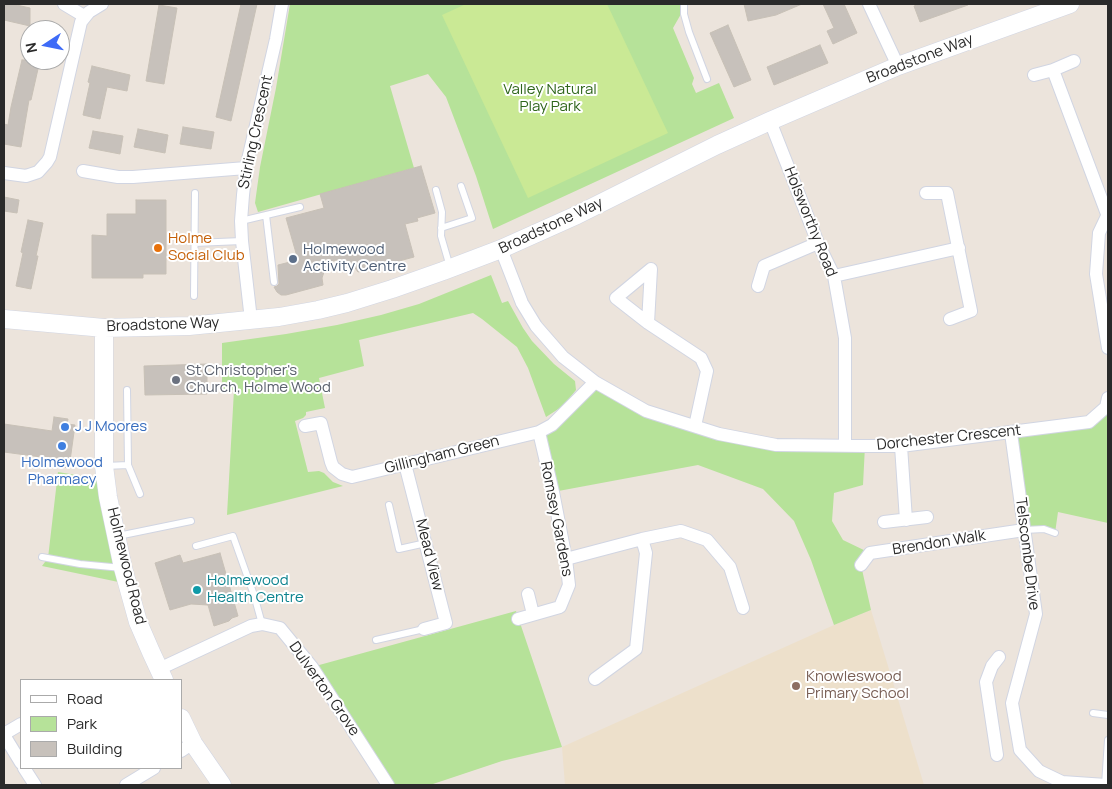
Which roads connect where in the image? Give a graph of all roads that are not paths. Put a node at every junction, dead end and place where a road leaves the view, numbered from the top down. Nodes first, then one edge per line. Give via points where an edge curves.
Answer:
1 (64, 4) edge
2 (102, 4) edge
3 (282, 4) edge
4 (684, 4) edge
5 (869, 4) edge
6 (1070, 4) edge
7 (84, 16) junction
8 (1074, 61) dead end
9 (898, 66) junction
10 (1052, 70) junction
11 (1034, 75) dead end
12 (708, 79) dead end
13 (770, 122) junction
14 (246, 168) junction
15 (82, 171) dead end
16 (4, 173) edge
17 (461, 186) dead end
18 (436, 190) dead end
19 (195, 193) dead end
20 (926, 193) dead end
21 (300, 207) dead end
22 (1108, 214) edge
23 (266, 215) junction
24 (241, 221) junction
25 (441, 228) junction
26 (242, 241) junction
27 (194, 243) junction
28 (818, 243) junction
29 (959, 248) junction
30 (501, 249) junction
31 (450, 268) junction
32 (834, 276) junction
33 (274, 282) dead end
34 (758, 286) dead end
35 (194, 296) dead end
36 (4, 319) edge
37 (950, 319) dead end
38 (251, 320) junction
39 (648, 323) dead end
40 (104, 328) junction
41 (1108, 348) edge
42 (595, 382) junction
43 (127, 390) dead end
44 (1108, 398) edge
45 (305, 426) dead end
46 (695, 426) junction
47 (539, 432) junction
48 (1011, 433) junction
49 (845, 446) junction
50 (901, 446) junction
51 (406, 464) junction
52 (128, 465) junction
53 (104, 466) junction
54 (140, 494) dead end
55 (389, 505) dead end
56 (927, 517) dead end
57 (906, 520) junction
58 (191, 521) dead end
59 (884, 522) dead end
60 (1024, 530) junction
61 (1055, 534) dead end
62 (116, 536) junction
63 (642, 539) junction
64 (426, 543) junction
65 (196, 546) dead end
66 (42, 557) dead end
67 (566, 559) junction
68 (861, 565) dead end
69 (123, 568) junction
70 (528, 594) dead end
71 (743, 608) dead end
72 (533, 614) junction
73 (518, 618) dead end
74 (262, 624) junction
75 (424, 629) joint
76 (376, 640) dead end
77 (999, 657) dead end
78 (161, 674) edge
79 (595, 679) dead end
80 (1012, 703) junction
81 (990, 706) junction
82 (1093, 713) dead end
83 (1108, 715) edge
84 (182, 723) edge
85 (20, 725) edge
86 (4, 735) edge
87 (1108, 740) edge
88 (187, 747) edge
89 (997, 755) dead end
90 (20, 761) edge
91 (25, 769) edge
92 (152, 769) edge
93 (1062, 784) edge
94 (35, 785) edge
95 (126, 785) edge
96 (222, 785) edge
97 (388, 785) edge
98 (1105, 785) edge

1 - 7 street
2 - 7 street
3 - 14 street, Stirling Crescent
4 - 12 lane via 689,32
5 - 9 street
6 - 9 street, Broadstone Way
7 - 16 street via 78,28 50,157 38,172 26,176
8 - 10 street
9 - 13 street, Broadstone Way
10 - 11 street
10 - 22 street
13 - 28 street, Holsworthy Road
13 - 30 street, Broadstone Way
14 - 15 street via 132,177
14 - 24 street, Stirling Crescent
17 - 25 lane via 472,218
18 - 25 lane via 442,212
19 - 27 lane
20 - 29 street via 947,193
21 - 23 lane
22 - 41 street via 1099,233 1096,274
23 - 24 lane
23 - 33 lane
24 - 26 street, Stirling Crescent
25 - 31 lane
26 - 27 lane
26 - 38 street, Stirling Crescent
27 - 35 lane
28 - 32 street, Holsworthy Road
28 - 34 street via 764,266
29 - 32 street
29 - 37 street via 971,311
30 - 31 street, Broadstone Way
30 - 42 street, Dorchester Crescent via 522,303 536,326 563,357
31 - 38 street, Broadstone Way via 347,303
32 - 49 street, Holsworthy Road via 845,338
36 - 40 street, Broadstone Way
38 - 40 street, Broadstone Way via 189,326
39 - 46 street via 701,358 707,371
40 - 53 street, Holmewood Road
42 - 46 street, Dorchester Crescent via 646,411
42 - 47 street, Gillingham Green via 552,425
43 - 52 lane
44 - 48 street, Dorchester Crescent via 1106,407 1089,422
45 - 51 street, Gillingham Green via 321,423 331,462 342,474 352,477
46 - 49 street, Dorchester Crescent via 776,445
47 - 51 street, Gillingham Green
47 - 67 street, Romsey Gardens
48 - 50 street, Dorchester Crescent
48 - 60 street, Telscombe Drive
49 - 50 street, Dorchester Crescent
50 - 57 street
51 - 64 street, Mead View
52 - 53 lane
52 - 54 lane
53 - 62 street, Holmewood Road
55 - 64 lane via 399,549
56 - 57 street
57 - 59 street
58 - 62 lane
60 - 61 lane via 1044,529
60 - 68 street, Brendon Walk via 870,553
60 - 80 street, Telscombe Drive via 1036,614
62 - 69 street, Holmewood Road
63 - 67 street
63 - 71 street via 680,531 707,540 730,567
63 - 79 street via 646,553 636,649
64 - 75 street, Mead View via 446,623
65 - 74 lane via 233,536
66 - 69 lane
67 - 72 street, Romsey Gardens via 569,585 560,607
69 - 78 street, Holmewood Road via 138,622
70 - 72 street
72 - 73 street, Romsey Gardens
74 - 78 street via 251,626
74 - 97 street, Dulverton Grove via 280,628 299,649
75 - 76 lane
77 - 81 street via 986,682
80 - 81 street
80 - 93 street, Telscombe Drive via 1020,750 1039,770
81 - 89 street
82 - 83 lane
84 - 88 street
85 - 86 street
86 - 90 street
87 - 98 lane
88 - 96 street
91 - 94 street
92 - 95 street
93 - 98 street, Telscombe Drive

